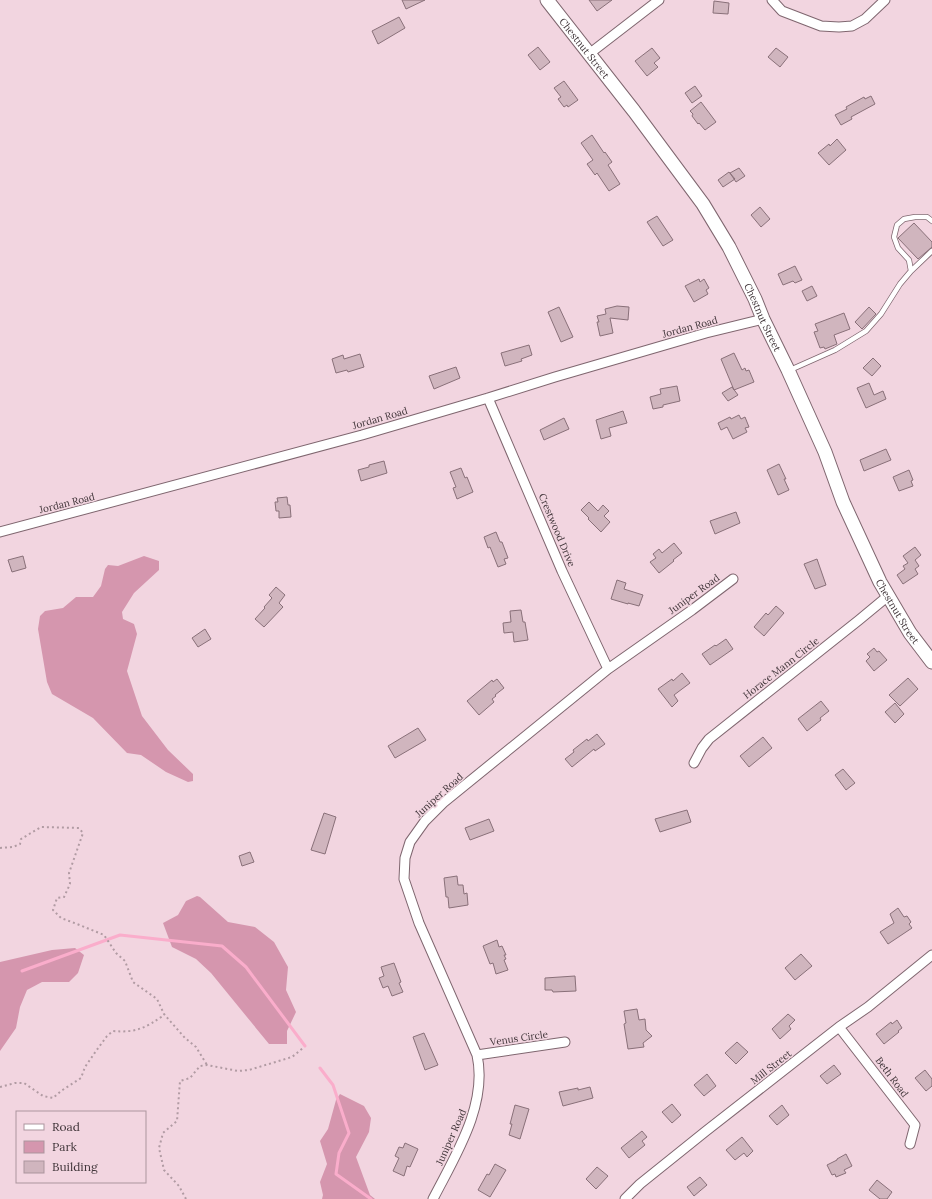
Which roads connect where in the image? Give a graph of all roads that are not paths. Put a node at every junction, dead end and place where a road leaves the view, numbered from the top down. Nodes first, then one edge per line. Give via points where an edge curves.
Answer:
1 (547, 0) edge
2 (659, 0) edge
3 (772, 0) edge
4 (884, 0) edge
5 (589, 54) junction
6 (932, 221) edge
7 (932, 251) edge
8 (911, 271) junction
9 (763, 319) junction
10 (788, 370) junction
11 (488, 398) junction
12 (0, 532) edge
13 (733, 579) dead end
14 (888, 596) junction
15 (932, 662) edge
16 (608, 669) junction
17 (694, 763) dead end
18 (932, 955) edge
19 (839, 1027) junction
20 (565, 1042) dead end
21 (477, 1055) junction
22 (910, 1144) dead end
23 (433, 1199) edge
24 (625, 1199) edge

1 - 5 main road, Chestnut Street
2 - 5 street
3 - 4 street via 782,11 820,26 838,27 852,26 864,19
5 - 9 main road, Chestnut Street via 703,204 756,299
6 - 8 lane via 927,217 915,217 904,219 897,225 894,237 898,248 909,260
7 - 8 lane
8 - 10 lane via 866,331 835,350
9 - 10 main road, Chestnut Street
9 - 11 street, Jordan Road via 706,333
10 - 14 main road, Chestnut Street via 825,452 844,502
11 - 12 street, Jordan Road via 169,488
11 - 16 street, Crestwood Drive
13 - 16 street, Juniper Road
14 - 15 main road, Chestnut Street via 910,633
14 - 17 street, Horace Mann Circle via 709,739
16 - 21 street, Juniper Road via 443,803 424,821 410,842 405,858 404,879 419,923
18 - 19 street, Mill Street
19 - 22 street, Beth Road via 915,1126
19 - 24 street, Mill Street via 640,1184
20 - 21 street, Venus Circle
21 - 23 street, Juniper Road via 479,1065 476,1107 463,1140

